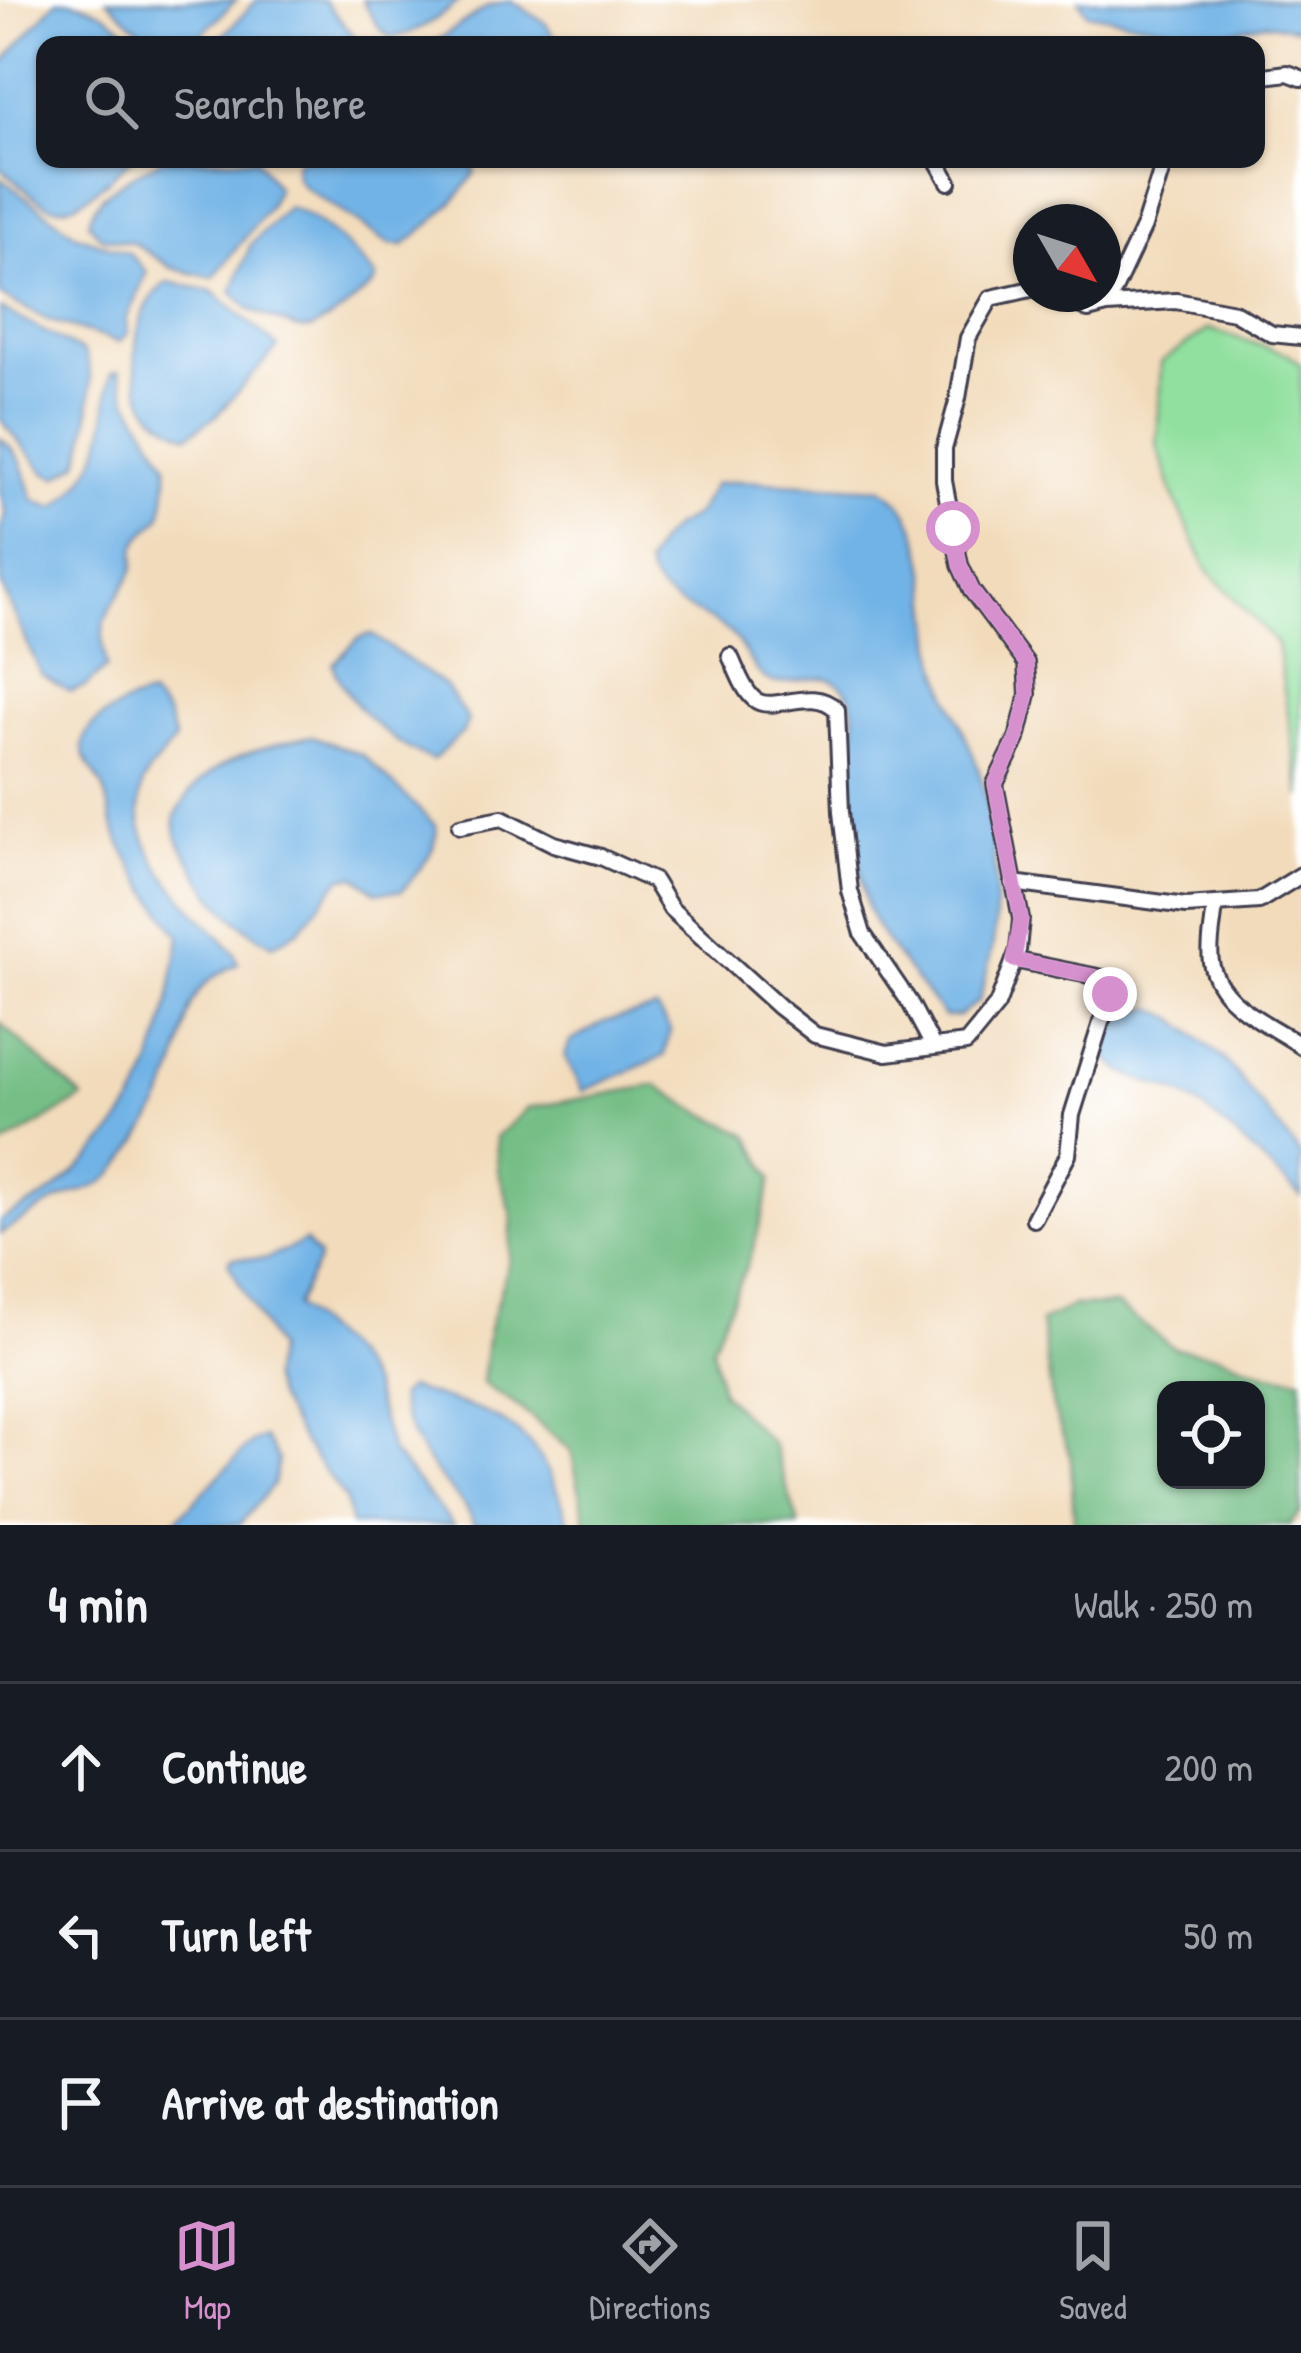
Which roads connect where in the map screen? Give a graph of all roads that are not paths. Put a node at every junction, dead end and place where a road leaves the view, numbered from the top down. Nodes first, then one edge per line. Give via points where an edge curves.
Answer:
1 (1265, 76) edge
2 (1301, 79) edge
3 (941, 168) edge
4 (1162, 168) edge
5 (949, 182) dead end
6 (1121, 276) edge
7 (1013, 293) edge
8 (1121, 304) edge
9 (1301, 337) edge
10 (730, 656) dead end
11 (460, 826) dead end
12 (1301, 875) edge
13 (1013, 883) junction
14 (1215, 904) junction
15 (1014, 960) junction
16 (933, 1046) junction
17 (1301, 1046) edge
18 (1034, 1219) dead end

1 - 2 street
3 - 5 street
4 - 6 street
7 - 13 street via 991,298 968,338 944,449 960,565 1026,663 1017,739 995,784
8 - 9 street via 1176,302 1234,312 1272,334
10 - 16 street via 753,699 814,698 837,710 850,891 863,934
11 - 16 street via 502,818 654,881 671,909 815,1035 887,1053
12 - 14 street via 1259,901
13 - 14 street
13 - 15 street via 1021,919
14 - 17 street via 1210,964 1227,993
15 - 16 street via 998,1005 967,1043
15 - 18 street via 1108,979 1110,994 1072,1114 1068,1156

